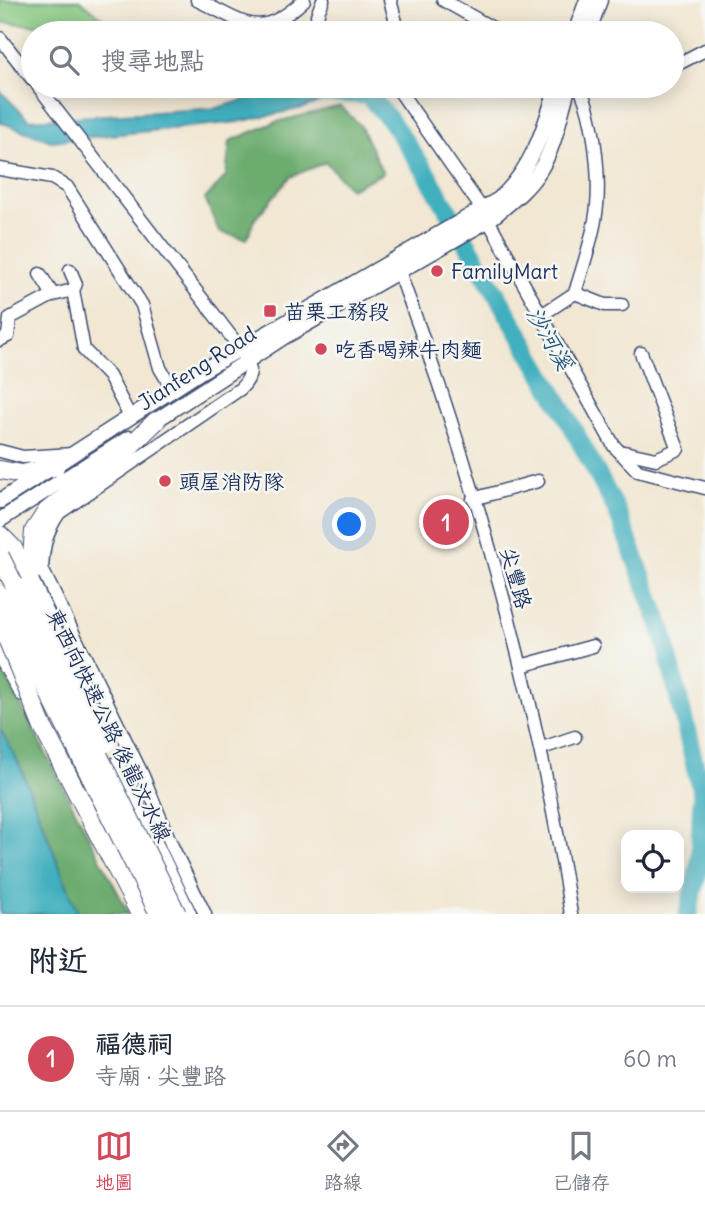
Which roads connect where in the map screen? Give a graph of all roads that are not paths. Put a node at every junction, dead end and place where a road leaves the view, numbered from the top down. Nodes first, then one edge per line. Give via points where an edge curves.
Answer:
1 (197, 0) edge
2 (304, 0) edge
3 (323, 0) edge
4 (390, 0) edge
5 (443, 0) edge
6 (587, 0) edge
7 (600, 0) edge
8 (241, 21) edge
9 (280, 21) edge
10 (319, 21) edge
11 (396, 21) edge
12 (480, 21) edge
13 (579, 21) edge
14 (592, 21) edge
15 (0, 38) edge
16 (705, 50) edge
17 (684, 61) edge
18 (21, 65) edge
19 (46, 98) edge
20 (404, 98) edge
21 (553, 98) edge
22 (566, 98) edge
23 (585, 98) edge
24 (0, 169) edge
25 (486, 215) junction
26 (396, 265) junction
27 (70, 270) dead end
28 (40, 274) dead end
29 (73, 290) junction
30 (575, 293) junction
31 (53, 295) junction
32 (622, 304) dead end
33 (544, 314) junction
34 (0, 340) edge
35 (641, 353) dead end
36 (243, 354) junction
37 (173, 390) junction
38 (130, 417) junction
39 (156, 421) junction
40 (0, 451) edge
41 (620, 451) junction
42 (73, 454) junction
43 (55, 467) junction
44 (0, 470) edge
45 (538, 481) dead end
46 (705, 488) edge
47 (472, 499) junction
48 (0, 501) edge
49 (0, 520) edge
50 (0, 534) edge
51 (0, 556) edge
52 (30, 582) junction
53 (0, 595) edge
54 (0, 621) edge
55 (0, 632) edge
56 (593, 646) dead end
57 (0, 652) edge
58 (522, 666) junction
59 (108, 704) junction
60 (43, 728) junction
61 (575, 737) dead end
62 (542, 748) junction
63 (140, 914) edge
64 (159, 914) edge
65 (177, 914) edge
66 (187, 914) edge
67 (205, 914) edge
68 (571, 914) edge

1 - 8 street
2 - 9 street
3 - 10 street
4 - 11 street
5 - 12 street
6 - 13 main road
7 - 14 main road
15 - 18 street
16 - 17 street
19 - 36 street
20 - 25 street
21 - 25 main road via 524,169
22 - 25 main road via 540,170 519,196
23 - 30 street via 597,169 596,218
24 - 37 street via 52,178 67,187 142,305 160,368
25 - 26 main road, Jianfeng Road
25 - 33 street
26 - 36 main road, Jianfeng Road
26 - 47 street, 尖豐路
27 - 29 street via 76,284
28 - 31 street
29 - 31 street
29 - 38 street via 84,350 109,376
30 - 32 street via 605,305
30 - 33 street
31 - 34 street via 10,317 8,336
33 - 41 street
35 - 41 street via 678,449 656,459
36 - 37 main road, Jianfeng Road
36 - 39 main road, Jianfeng Road
36 - 59 street via 251,368 250,379 240,389 59,513 48,529 42,569
37 - 38 main road, Jianfeng Road
38 - 42 main road, Jianfeng Road
39 - 49 main road, Jianfeng Road
39 - 52 highway via 47,511 33,531
40 - 42 street via 23,457
41 - 46 street via 638,471
42 - 43 main road, Jianfeng Road
43 - 44 highway via 22,474
43 - 48 main road, Jianfeng Road
45 - 47 street
47 - 58 street, 尖豐路
50 - 52 highway via 13,548
51 - 65 highway, 東西向快速公路 後龍汶水線, bridge
52 - 66 highway, bridge
53 - 64 highway, 東西向快速公路 後龍汶水線, bridge
54 - 60 highway, bridge
55 - 59 street via 72,721
56 - 58 street
57 - 60 highway, bridge
58 - 62 street, 尖豐路
59 - 67 street
60 - 63 highway
61 - 62 street
62 - 68 street, 尖豐路

